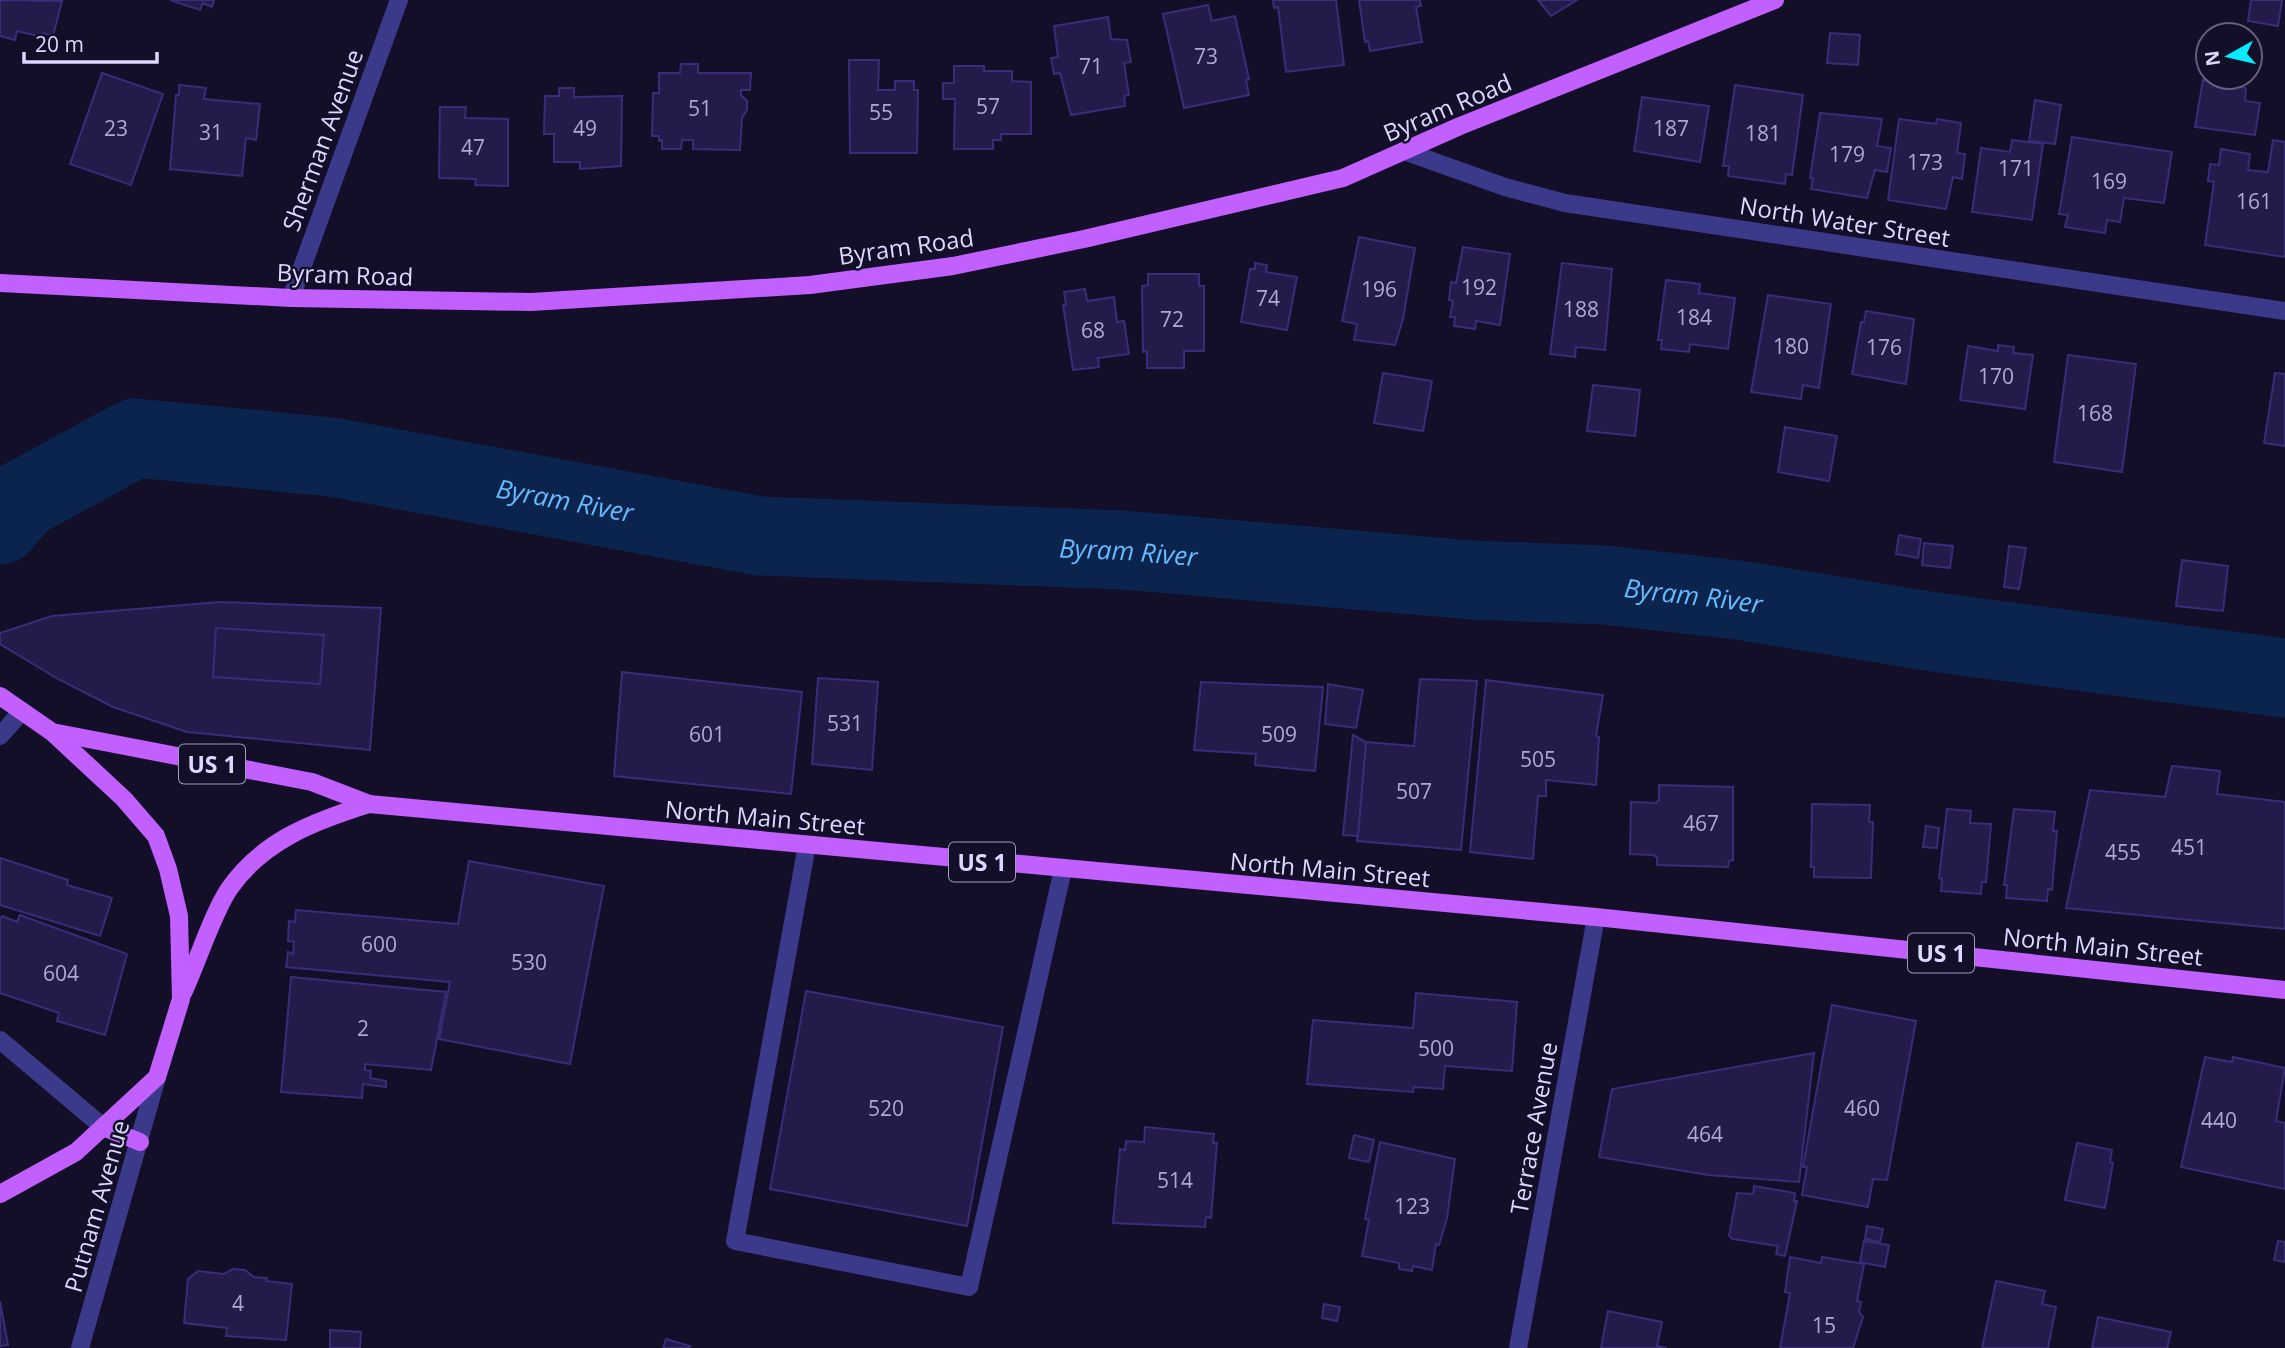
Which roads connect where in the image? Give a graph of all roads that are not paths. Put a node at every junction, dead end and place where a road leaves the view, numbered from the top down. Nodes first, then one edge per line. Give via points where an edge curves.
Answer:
1 (399, 0) edge
2 (1775, 0) edge
3 (1405, 151) junction
4 (0, 283) edge
5 (291, 298) junction
6 (2285, 311) edge
7 (1, 697) edge
8 (22, 711) junction
9 (52, 732) junction
10 (0, 736) edge
11 (369, 804) junction
12 (807, 845) junction
13 (1063, 869) junction
14 (1596, 918) junction
15 (2285, 990) edge
16 (181, 999) junction
17 (0, 1040) edge
18 (158, 1077) junction
19 (103, 1127) junction
20 (141, 1142) junction
21 (0, 1194) edge
22 (80, 1348) edge
23 (1518, 1348) edge

1 - 5 street, Sherman Avenue
2 - 3 main road, Byram Road
3 - 5 main road, Byram Road via 1343,178 1084,239 953,266 810,285 531,302
3 - 6 street, North Water Street via 1565,203
4 - 5 main road, Byram Road
7 - 8 main road, North Main Street / US 1
8 - 9 main road, North Main Street / US 1
8 - 10 street
9 - 11 main road, North Main Street / US 1 via 312,782
9 - 16 main road, Putnam Avenue via 124,799 156,836 179,916
11 - 12 main road, North Main Street / US 1
11 - 16 main road, North Main Street / US 1 via 317,821 279,840 252,863 229,890
12 - 13 main road, North Main Street / US 1
12 - 13 street via 734,1241 969,1287
13 - 14 main road, North Main Street / US 1
14 - 15 main road, North Main Street / US 1
14 - 23 street, Terrace Avenue
16 - 18 main road, Putnam Avenue / US 1
17 - 19 street
18 - 19 main road, Putnam Avenue
18 - 20 street, Putnam Avenue
19 - 20 main road
19 - 21 main road, Putnam Avenue via 76,1152
20 - 22 street, Putnam Avenue

